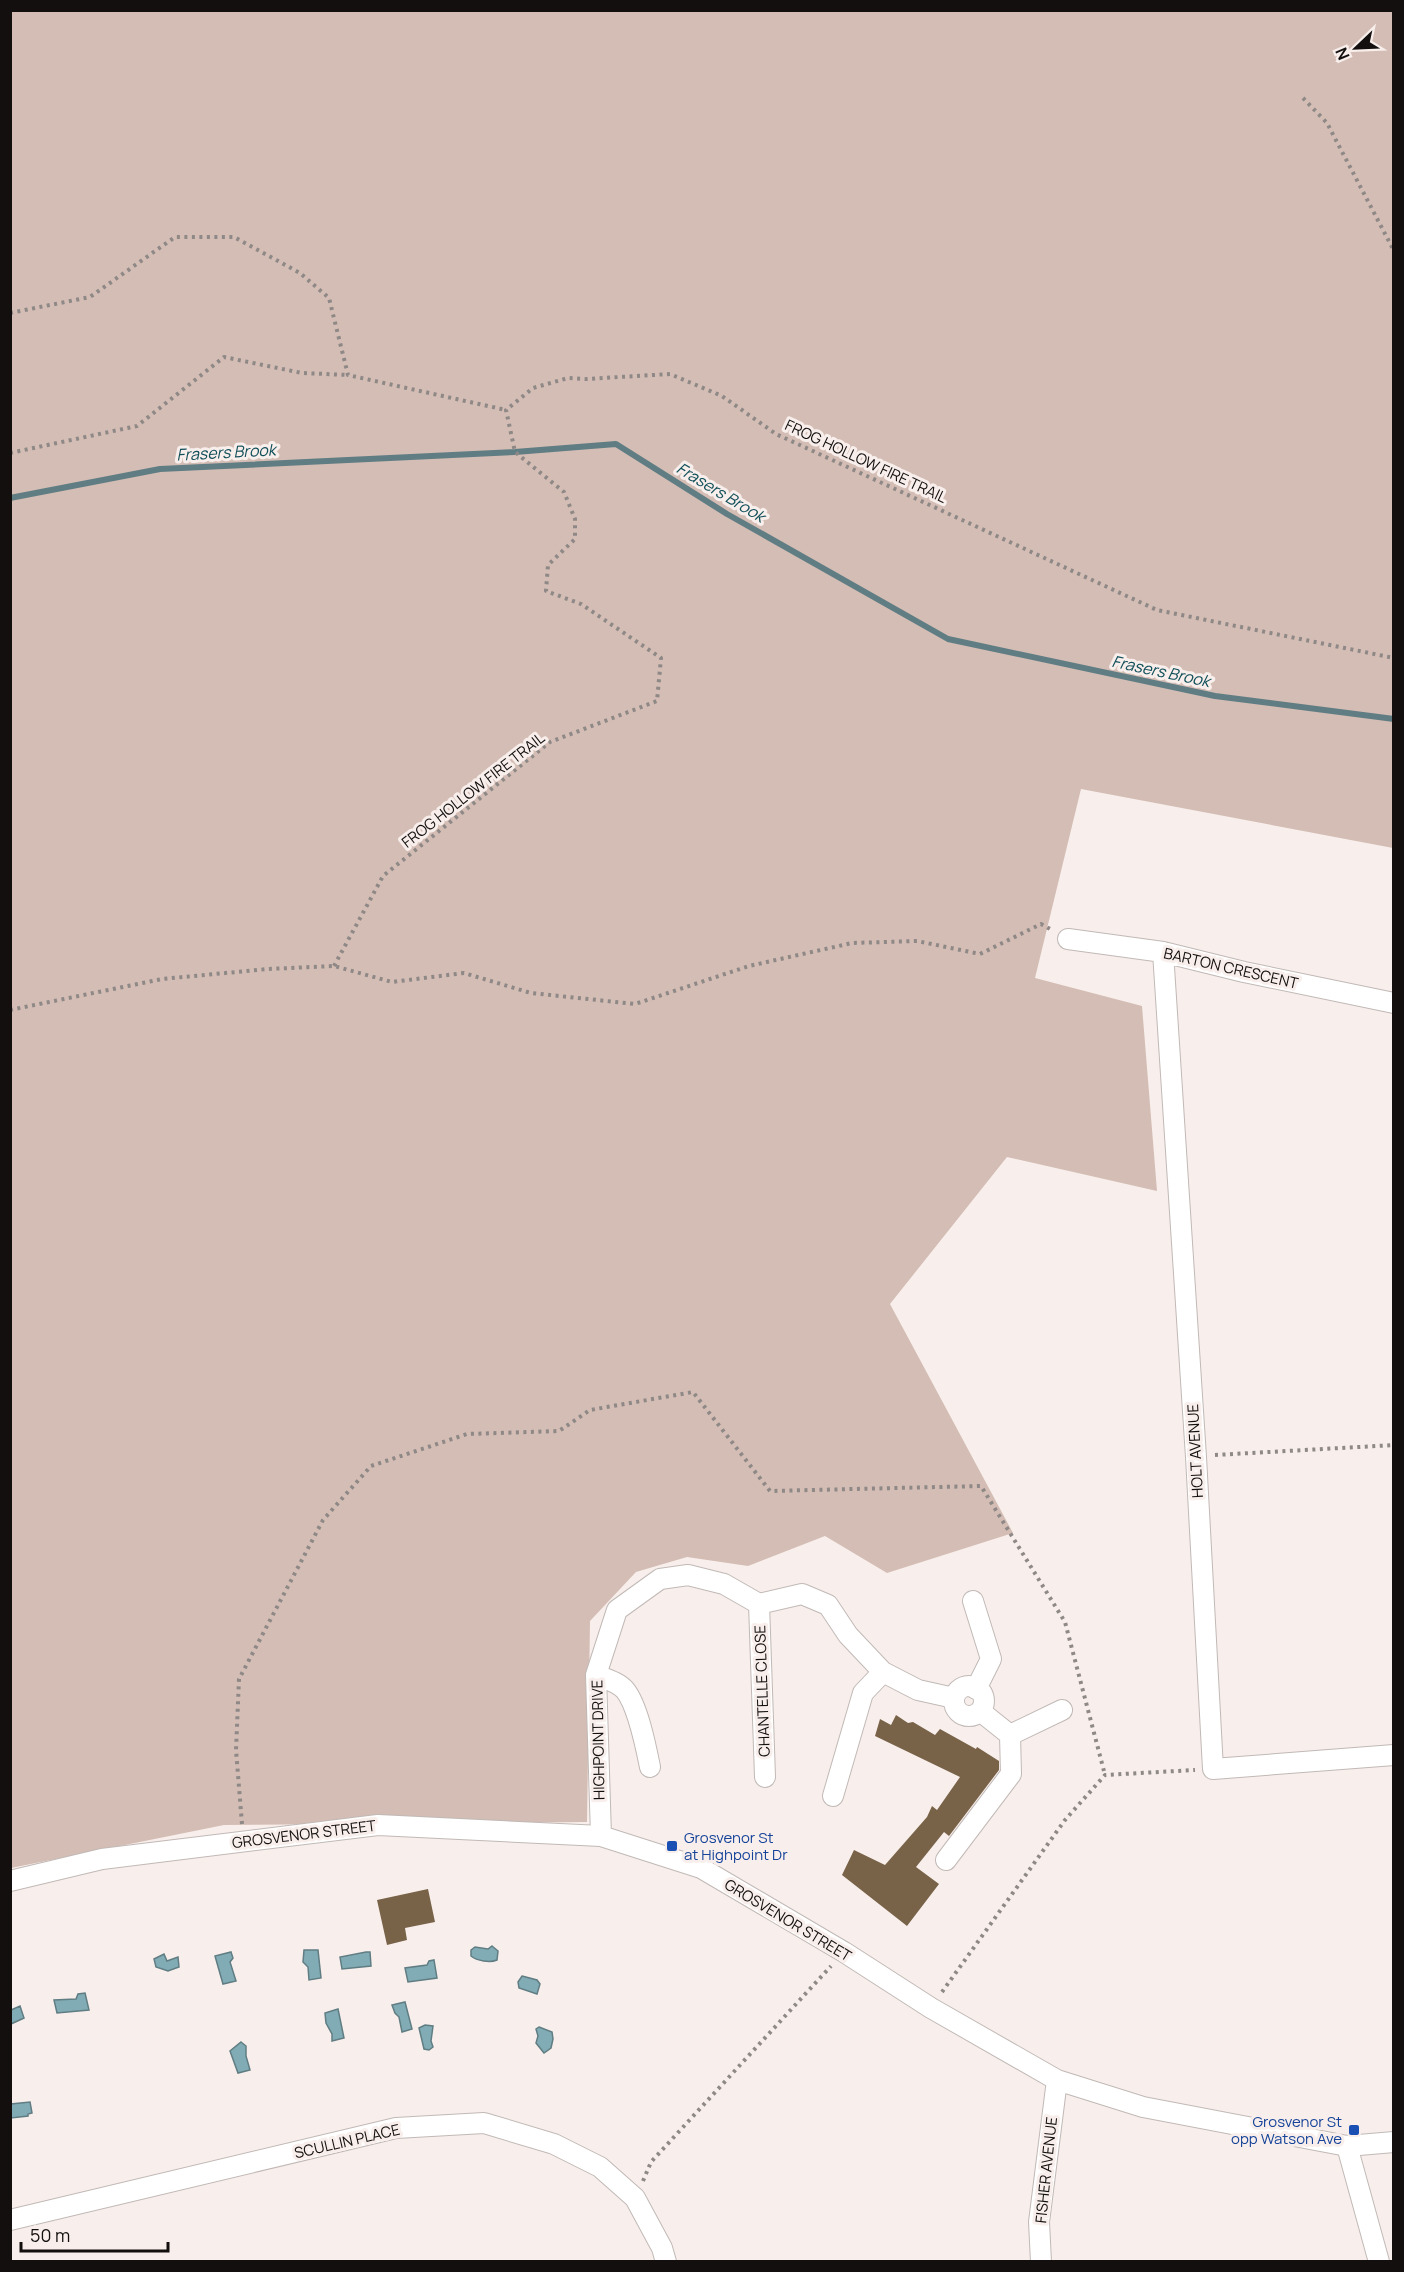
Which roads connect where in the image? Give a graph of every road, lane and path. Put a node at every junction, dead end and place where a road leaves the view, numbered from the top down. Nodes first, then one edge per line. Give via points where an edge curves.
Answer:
1 (1303, 98) dead end
2 (1394, 251) edge
3 (10, 313) edge
4 (348, 375) junction
5 (506, 410) junction
6 (10, 453) edge
7 (1394, 658) edge
8 (1068, 939) joint
9 (1163, 952) junction
10 (334, 966) junction
11 (1394, 1003) edge
12 (10, 1010) edge
13 (1394, 1445) edge
14 (1196, 1456) junction
15 (973, 1601) dead end
16 (759, 1604) junction
17 (883, 1672) junction
18 (596, 1675) junction
19 (976, 1689) junction
20 (954, 1698) junction
21 (980, 1710) junction
22 (1062, 1710) dead end
23 (1011, 1735) junction
24 (1394, 1755) edge
25 (650, 1767) dead end
26 (1213, 1769) junction
27 (1105, 1775) junction
28 (765, 1777) dead end
29 (833, 1796) dead end
30 (601, 1836) junction
31 (243, 1842) junction
32 (946, 1860) dead end
33 (10, 1881) edge
34 (844, 1952) junction
35 (931, 2008) junction
36 (1056, 2080) junction
37 (1394, 2142) edge
38 (1347, 2146) junction
39 (651, 2162) dead end
40 (10, 2220) edge
41 (666, 2262) edge
42 (1041, 2262) edge
43 (1378, 2262) edge

1 - 2 path via 1327,123
3 - 4 path via 90,297 175,237 234,237 300,273 329,298
4 - 5 path
4 - 6 path via 302,373 224,357 137,426
5 - 7 path, FROG HOLLOW FIRE TRAIL via 533,388 568,378 670,374 722,396 777,434 1157,610
5 - 10 path, FROG HOLLOW FIRE TRAIL via 515,452 564,492 575,519 575,539 548,565 546,591 581,604 661,658 657,701 550,742 383,876
8 - 9 street, BARTON CRESCENT
8 - 10 path via 1041,924 980,954 917,941 852,943 749,966 635,1004 531,993 464,973 392,982
9 - 11 street, BARTON CRESCENT
9 - 14 street, HOLT AVENUE
10 - 12 path via 162,980
13 - 14 path
14 - 26 street, HOLT AVENUE
15 - 19 street via 992,1659
16 - 17 street via 802,1594 828,1605 848,1635
16 - 18 street, HIGHPOINT DRIVE via 724,1584 688,1575 660,1579 617,1610
16 - 28 street, CHANTELLE CLOSE
17 - 20 street via 918,1690
17 - 29 street via 863,1693
18 - 25 street via 625,1690 646,1742
18 - 30 street, HIGHPOINT DRIVE
19 - 20 street via 963,1688
19 - 21 street via 983,1701
20 - 21 street via 962,1714
21 - 23 street
22 - 23 street
23 - 32 street via 1011,1774
24 - 26 street
26 - 27 path
27 - 31 path via 1065,1622 981,1486 770,1491 693,1392 590,1410 559,1431 467,1434 371,1466 323,1520 239,1679 236,1750
27 - 35 path via 1065,1820
30 - 31 street, GROSVENOR STREET via 378,1825
30 - 34 street, GROSVENOR STREET via 701,1868
31 - 33 street, GROSVENOR STREET via 102,1859
34 - 35 street, GROSVENOR STREET
34 - 39 path
35 - 36 street, GROSVENOR STREET
36 - 38 street, GROSVENOR STREET via 1143,2107
36 - 42 street, FISHER AVENUE via 1039,2222
37 - 38 street, GROSVENOR STREET
38 - 43 street
40 - 41 street, SCULLIN PLACE via 396,2128 484,2123 554,2144 600,2167 635,2198

